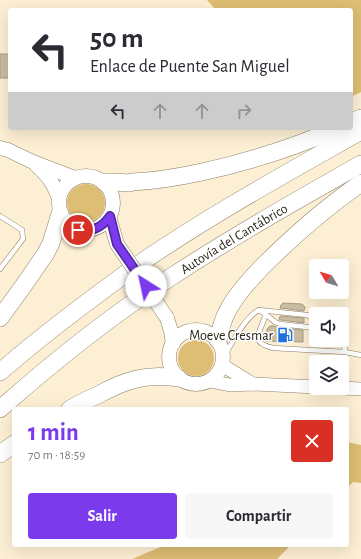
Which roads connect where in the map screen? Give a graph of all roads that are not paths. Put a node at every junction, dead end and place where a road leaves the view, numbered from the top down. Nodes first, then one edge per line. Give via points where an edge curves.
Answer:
1 (333, 130) edge
2 (361, 131) edge
3 (0, 148) edge
4 (33, 162) junction
5 (361, 164) edge
6 (75, 178) junction
7 (104, 182) junction
8 (361, 183) edge
9 (60, 206) junction
10 (0, 216) edge
11 (110, 216) junction
12 (94, 229) junction
13 (117, 244) junction
14 (0, 269) edge
15 (259, 310) junction
16 (264, 313) junction
17 (309, 316) edge
18 (0, 318) edge
19 (168, 318) junction
20 (309, 327) edge
21 (186, 332) junction
22 (218, 340) junction
23 (172, 344) junction
24 (344, 347) edge
25 (344, 352) junction
26 (361, 355) edge
27 (223, 361) junction
28 (0, 372) edge
29 (178, 378) junction
30 (210, 381) junction
31 (253, 384) junction
32 (309, 387) edge
33 (349, 388) edge
34 (361, 389) edge
35 (74, 407) edge
36 (0, 410) edge
37 (12, 445) edge
38 (0, 454) edge

1 - 7 highway via 260,157 212,170 155,181
2 - 28 highway, Autovía del Cantábrico via 250,194 155,254 81,307
3 - 4 main road
4 - 6 main road
4 - 9 main road via 54,186
5 - 36 highway, Autovía del Cantábrico via 244,231 167,279 79,343
6 - 7 main road via 90,176
6 - 9 main road via 62,189
7 - 11 main road via 112,195
8 - 22 highway via 311,221 258,272 232,304
9 - 12 main road via 65,221 71,226 78,230
9 - 18 highway via 46,253
10 - 14 lane via 22,230 23,239
11 - 12 main road via 106,222
11 - 13 main road
12 - 13 main road
13 - 19 main road, bridge
15 - 16 lane
15 - 17 lane
15 - 27 lane via 254,312 235,337
16 - 20 lane via 280,324
16 - 25 lane via 258,338 265,346
19 - 21 main road
19 - 23 main road
21 - 22 main road via 203,331
21 - 23 main road
22 - 27 main road via 222,348
23 - 29 main road via 170,362
24 - 25 lane
25 - 26 lane
27 - 30 main road via 218,374
27 - 31 street
29 - 30 main road via 193,384
29 - 35 highway via 156,376 128,381
30 - 31 street via 230,385
31 - 32 street
33 - 34 street
37 - 38 highway

